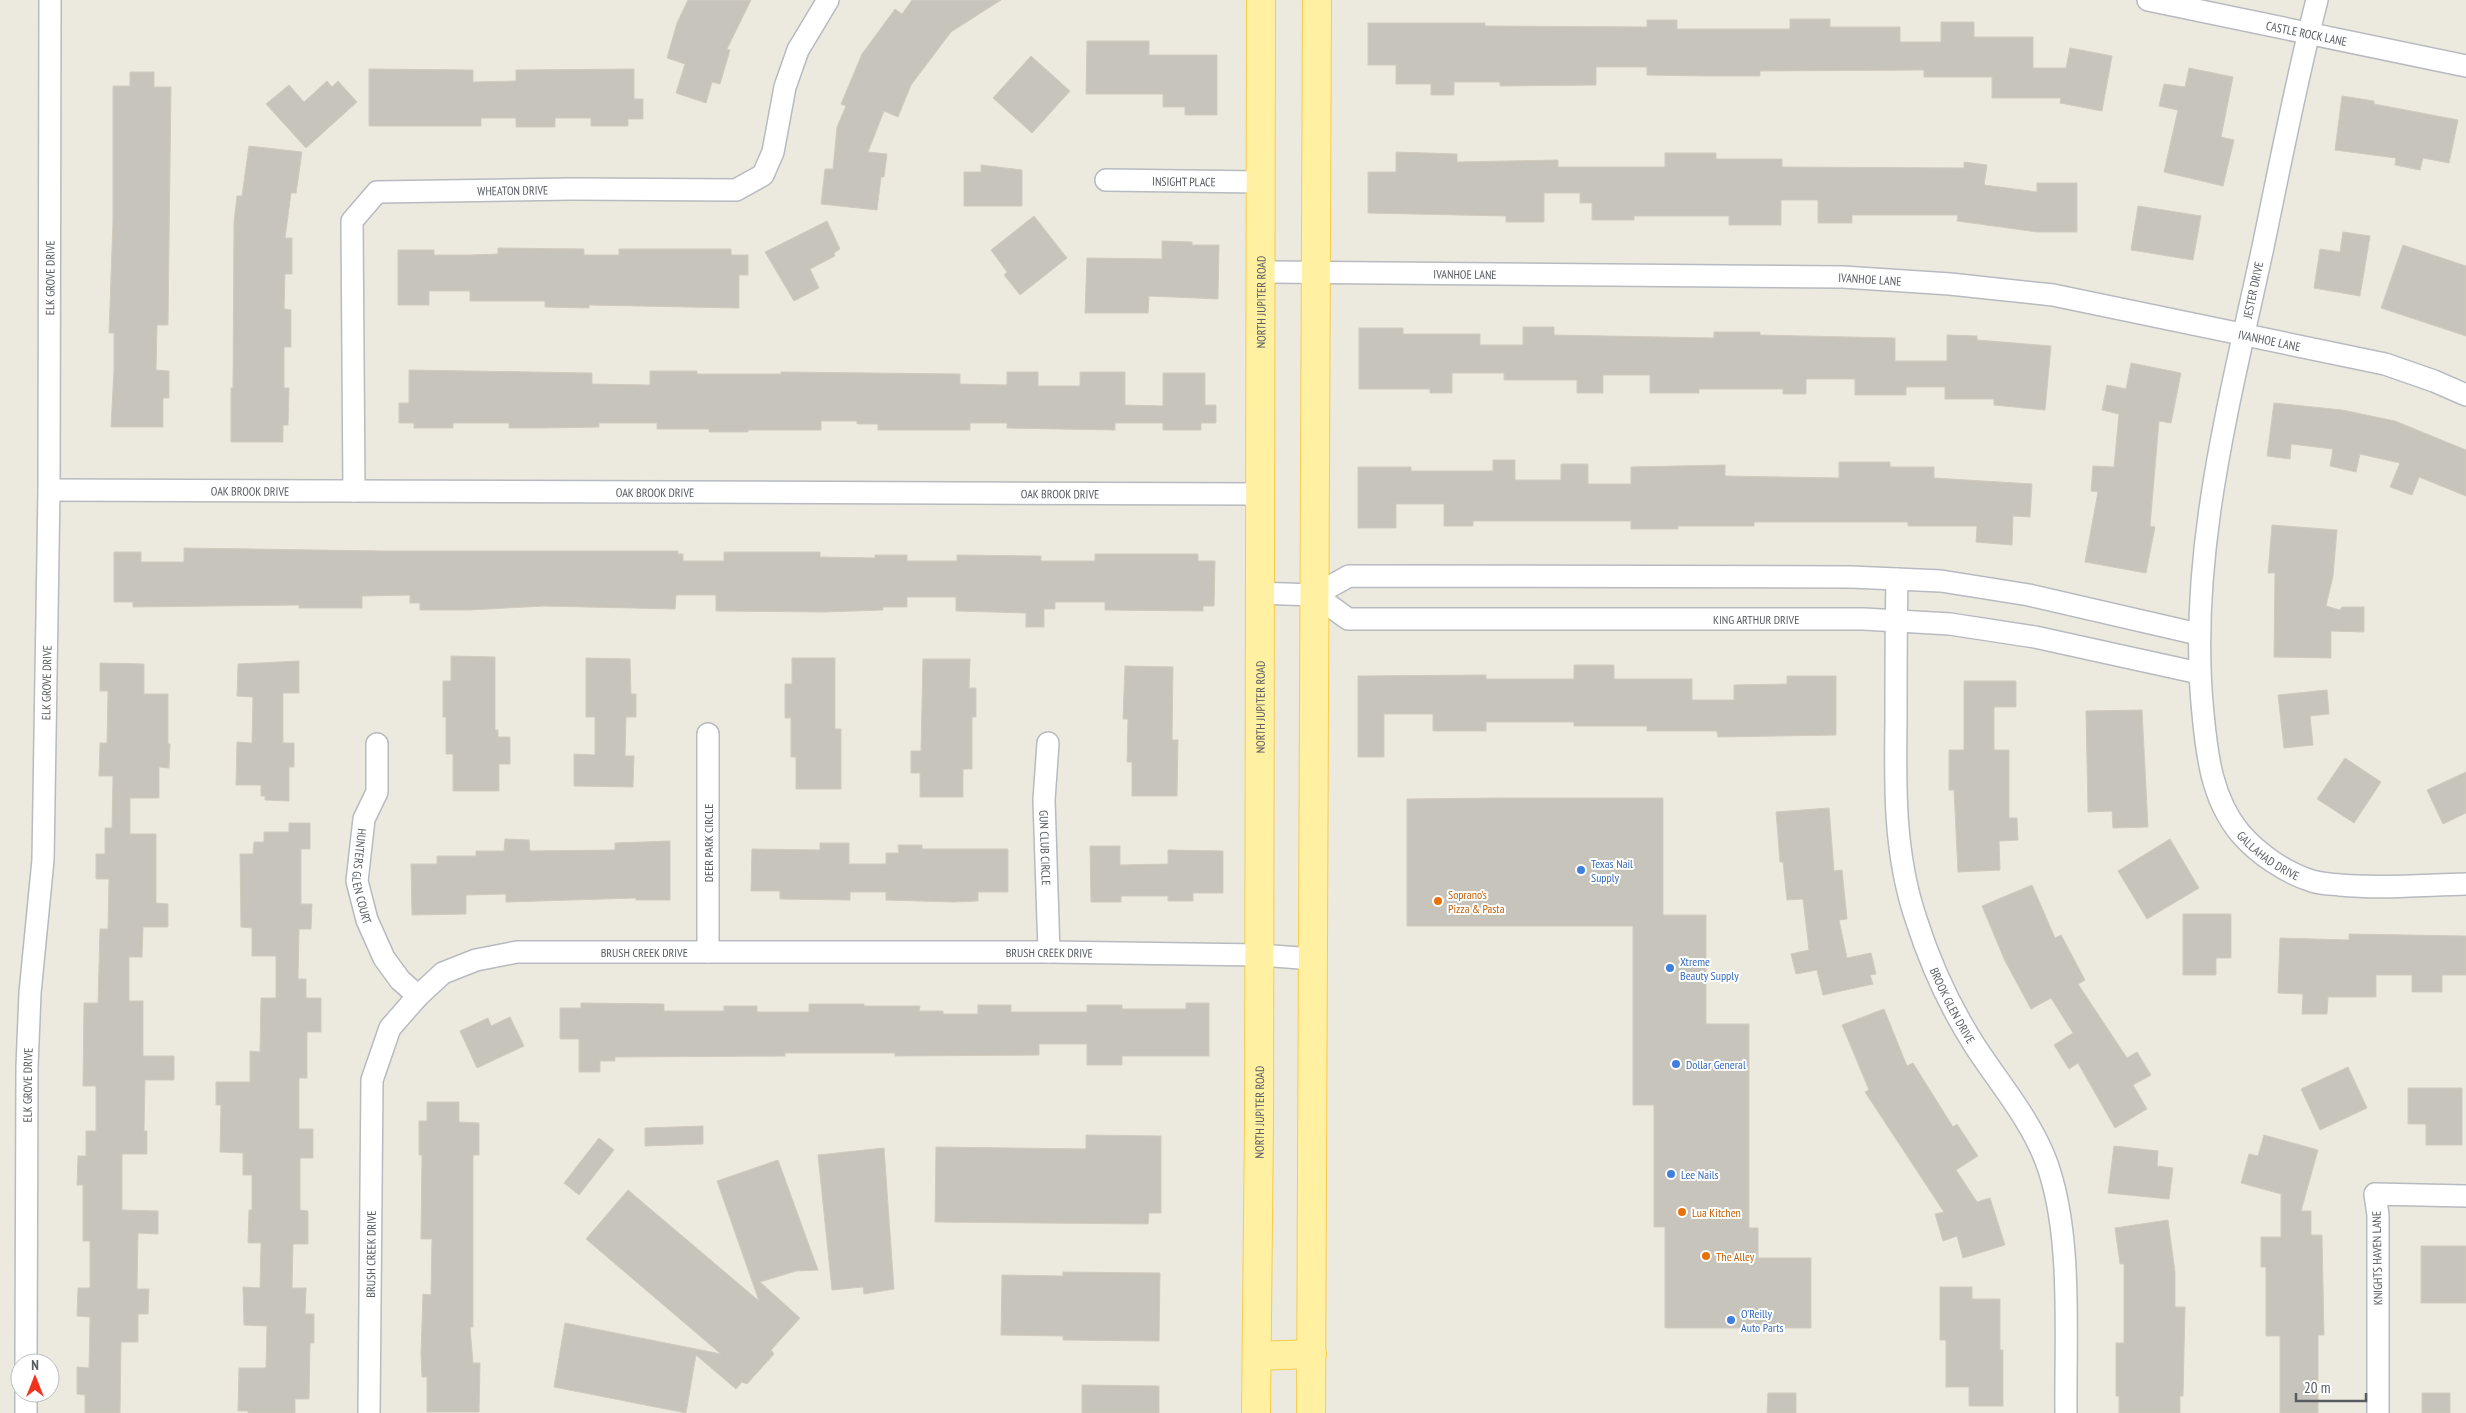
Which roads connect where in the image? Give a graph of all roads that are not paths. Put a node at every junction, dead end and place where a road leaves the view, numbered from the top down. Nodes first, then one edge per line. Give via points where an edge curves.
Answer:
1 (50, 0) edge
2 (828, 0) edge
3 (1261, 0) edge
4 (1317, 0) edge
5 (2148, 0) edge
6 (2317, 0) edge
7 (2309, 33) junction
8 (2466, 66) edge
9 (1106, 180) dead end
10 (1261, 182) junction
11 (1261, 272) junction
12 (1316, 272) junction
13 (2244, 335) junction
14 (2466, 394) edge
15 (49, 490) junction
16 (354, 491) junction
17 (1261, 494) junction
18 (1896, 580) junction
19 (1259, 593) junction
20 (1315, 594) junction
21 (1896, 621) junction
22 (2198, 634) junction
23 (2199, 672) junction
24 (708, 734) dead end
25 (1048, 743) dead end
26 (376, 744) dead end
27 (2466, 884) edge
28 (708, 952) junction
29 (1049, 952) junction
30 (1259, 955) junction
31 (1312, 959) junction
32 (418, 996) junction
33 (2466, 1196) edge
34 (26, 1353) edge
35 (1312, 1354) junction
36 (1257, 1356) junction
37 (369, 1413) edge
38 (1256, 1413) edge
39 (1311, 1413) edge
40 (2066, 1413) edge
41 (2378, 1413) edge

1 - 15 street, ELK GROVE DRIVE
2 - 16 street, WHEATON DRIVE via 798,50 785,88 773,152 763,175 736,190 378,192 352,221
3 - 10 main road, NORTH JUPITER ROAD
4 - 12 main road
5 - 7 street, CASTLE ROCK LANE
6 - 7 street, JESTER DRIVE
7 - 8 street, CASTLE ROCK LANE
7 - 13 street, JESTER DRIVE
9 - 10 street, INSIGHT PLACE
10 - 11 main road, NORTH JUPITER ROAD
11 - 12 street, IVANHOE LANE
11 - 17 main road, NORTH JUPITER ROAD
12 - 13 street, IVANHOE LANE via 1843,277 1950,284 2054,295
12 - 20 main road
13 - 14 street, IVANHOE LANE via 2385,364
13 - 22 street, JESTER DRIVE via 2213,488
15 - 16 street, OAK BROOK DRIVE
15 - 34 street, ELK GROVE DRIVE via 43,860 30,994 27,1067
16 - 17 street, OAK BROOK DRIVE
17 - 19 main road, NORTH JUPITER ROAD
18 - 20 street via 1851,577 1349,576
18 - 21 street, BROOK GLEN DRIVE
18 - 22 street via 1940,581 2029,595
19 - 20 street
19 - 30 main road, NORTH JUPITER ROAD
20 - 21 street, KING ARTHUR DRIVE via 1348,619
20 - 31 main road
21 - 23 street, KING ARTHUR DRIVE via 1950,624 2035,637
21 - 40 street, BROOK GLEN DRIVE via 1895,773 1903,874 1916,920 1942,987 1974,1044 2026,1122 2046,1161 2065,1262
22 - 23 street, JESTER DRIVE
23 - 27 street, GALLAHAD DRIVE via 2210,772 2217,794 2239,832 2261,853 2285,870 2314,882 2360,886
24 - 28 street, DEER PARK CIRCLE
25 - 29 street, GUN CLUB CIRCLE via 1044,800
26 - 32 street, HUNTERS GLEN COURT via 376,792 364,818 357,881 367,920 384,958 400,980
28 - 29 street, BRUSH CREEK DRIVE
28 - 32 street, BRUSH CREEK DRIVE via 517,952 476,960 443,973
29 - 30 street, BRUSH CREEK DRIVE
30 - 31 street, BRUSH CREEK DRIVE
30 - 36 main road, NORTH JUPITER ROAD
31 - 35 main road
32 - 37 street, BRUSH CREEK DRIVE via 390,1028 372,1080
33 - 41 street, KNIGHTS HAVEN LANE via 2375,1194 2378,1215
35 - 36 main road
35 - 39 main road
36 - 38 main road, NORTH JUPITER ROAD

